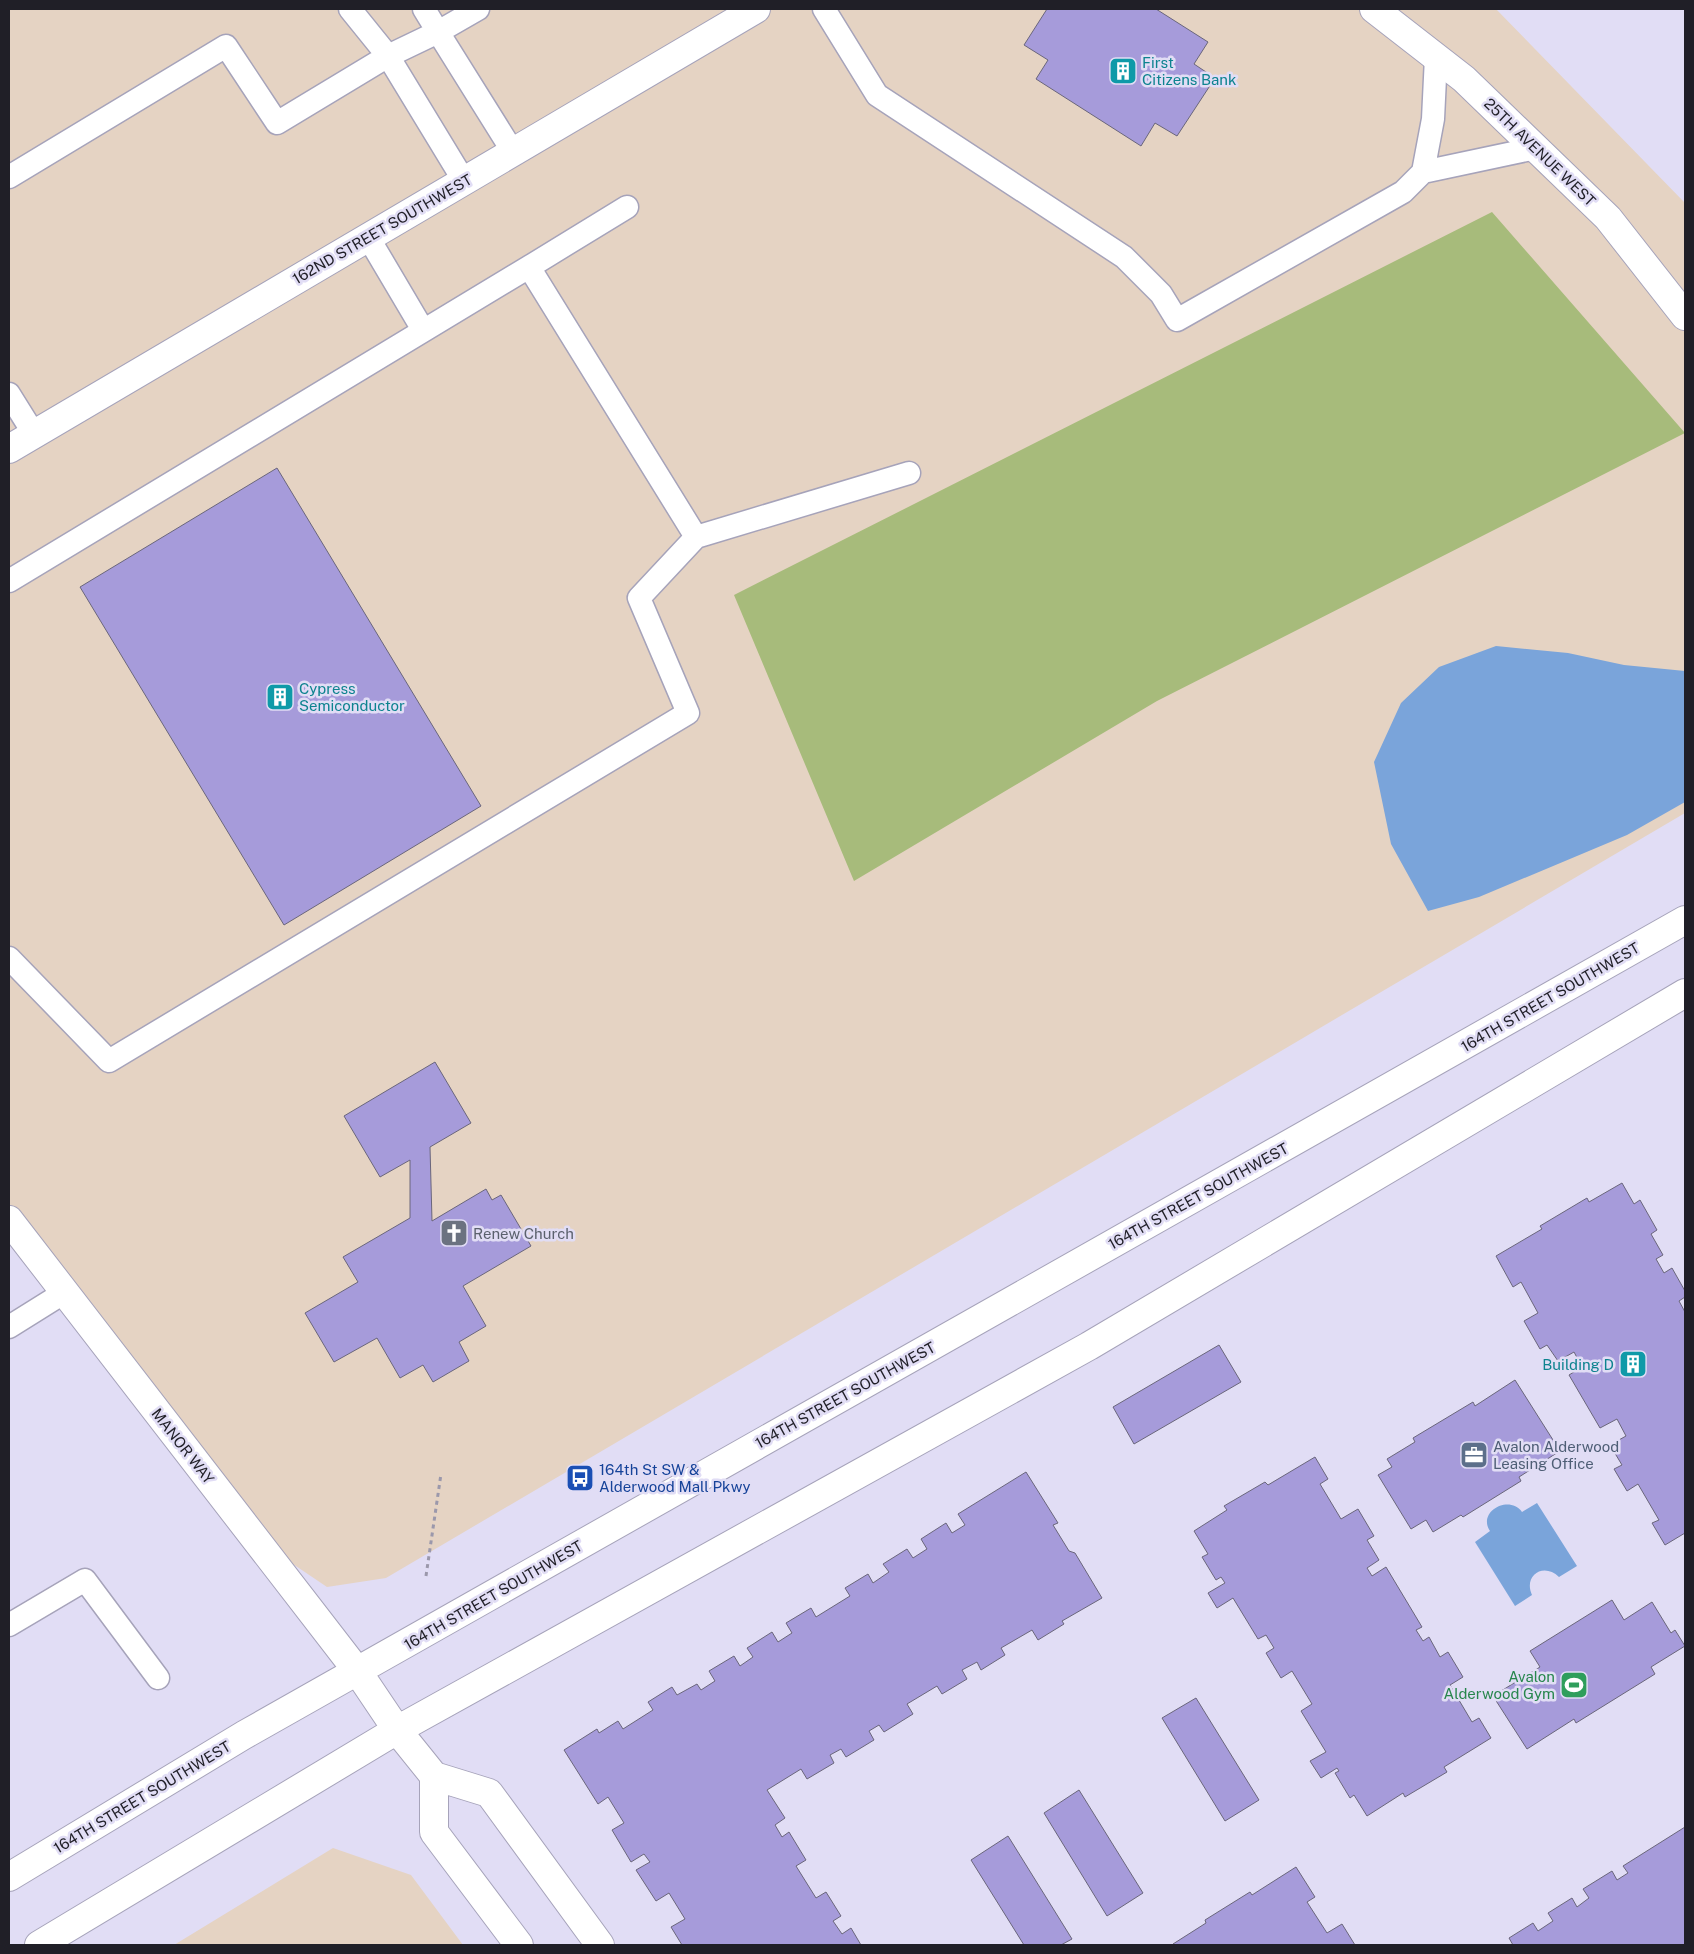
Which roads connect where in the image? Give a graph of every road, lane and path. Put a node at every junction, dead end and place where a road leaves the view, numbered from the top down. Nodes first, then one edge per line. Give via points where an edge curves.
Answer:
1 (350, 9) edge
2 (424, 9) edge
3 (478, 9) edge
4 (756, 9) edge
5 (824, 9) edge
6 (1374, 9) edge
7 (438, 32) junction
8 (388, 56) junction
9 (1436, 57) junction
10 (1536, 148) junction
11 (513, 152) junction
12 (1423, 172) junction
13 (9, 177) edge
14 (464, 181) junction
15 (627, 207) dead end
16 (368, 237) junction
17 (529, 266) junction
18 (1685, 316) edge
19 (424, 330) junction
20 (9, 394) edge
21 (34, 434) junction
22 (9, 449) edge
23 (909, 473) dead end
24 (696, 537) junction
25 (9, 581) edge
26 (1685, 920) edge
27 (9, 958) edge
28 (1685, 993) edge
29 (9, 1220) edge
30 (64, 1292) junction
31 (9, 1327) edge
32 (441, 1474) dead end
33 (426, 1576) dead end
34 (9, 1625) edge
35 (358, 1672) junction
36 (158, 1678) dead end
37 (397, 1730) junction
38 (434, 1776) junction
39 (9, 1877) edge
40 (39, 1945) edge
41 (520, 1945) edge
42 (600, 1945) edge

1 - 8 lane
2 - 7 lane
3 - 7 lane
4 - 11 main road, 162ND STREET SOUTHWEST
5 - 12 lane via 877,95 1124,257 1161,294 1177,320 1403,192
6 - 9 main road, 25TH AVENUE WEST
7 - 8 lane
7 - 11 lane
8 - 13 lane via 277,123 226,46
8 - 14 lane
9 - 10 main road, 25TH AVENUE WEST via 1464,79
9 - 12 lane via 1433,119
10 - 12 lane
10 - 18 main road, 25TH AVENUE WEST via 1608,218
11 - 14 main road, 162ND STREET SOUTHWEST
14 - 16 main road, 162ND STREET SOUTHWEST
15 - 17 lane
16 - 19 lane
16 - 21 main road, 162ND STREET SOUTHWEST
17 - 19 lane
17 - 24 lane
19 - 25 lane
20 - 21 lane
21 - 22 main road, 162ND STREET SOUTHWEST
23 - 24 lane
24 - 27 lane via 639,598 688,713 109,1061
26 - 35 main road, 164TH STREET SOUTHWEST
28 - 37 main road via 1089,1346
29 - 30 main road, MANOR WAY
30 - 31 lane
30 - 35 main road, MANOR WAY
32 - 33 path
34 - 36 lane via 85,1580
35 - 37 main road, MANOR WAY
35 - 39 main road, 164TH STREET SOUTHWEST via 244,1735
37 - 38 main road, MANOR WAY
37 - 40 main road
38 - 41 main road via 434,1832
38 - 42 main road via 489,1794

